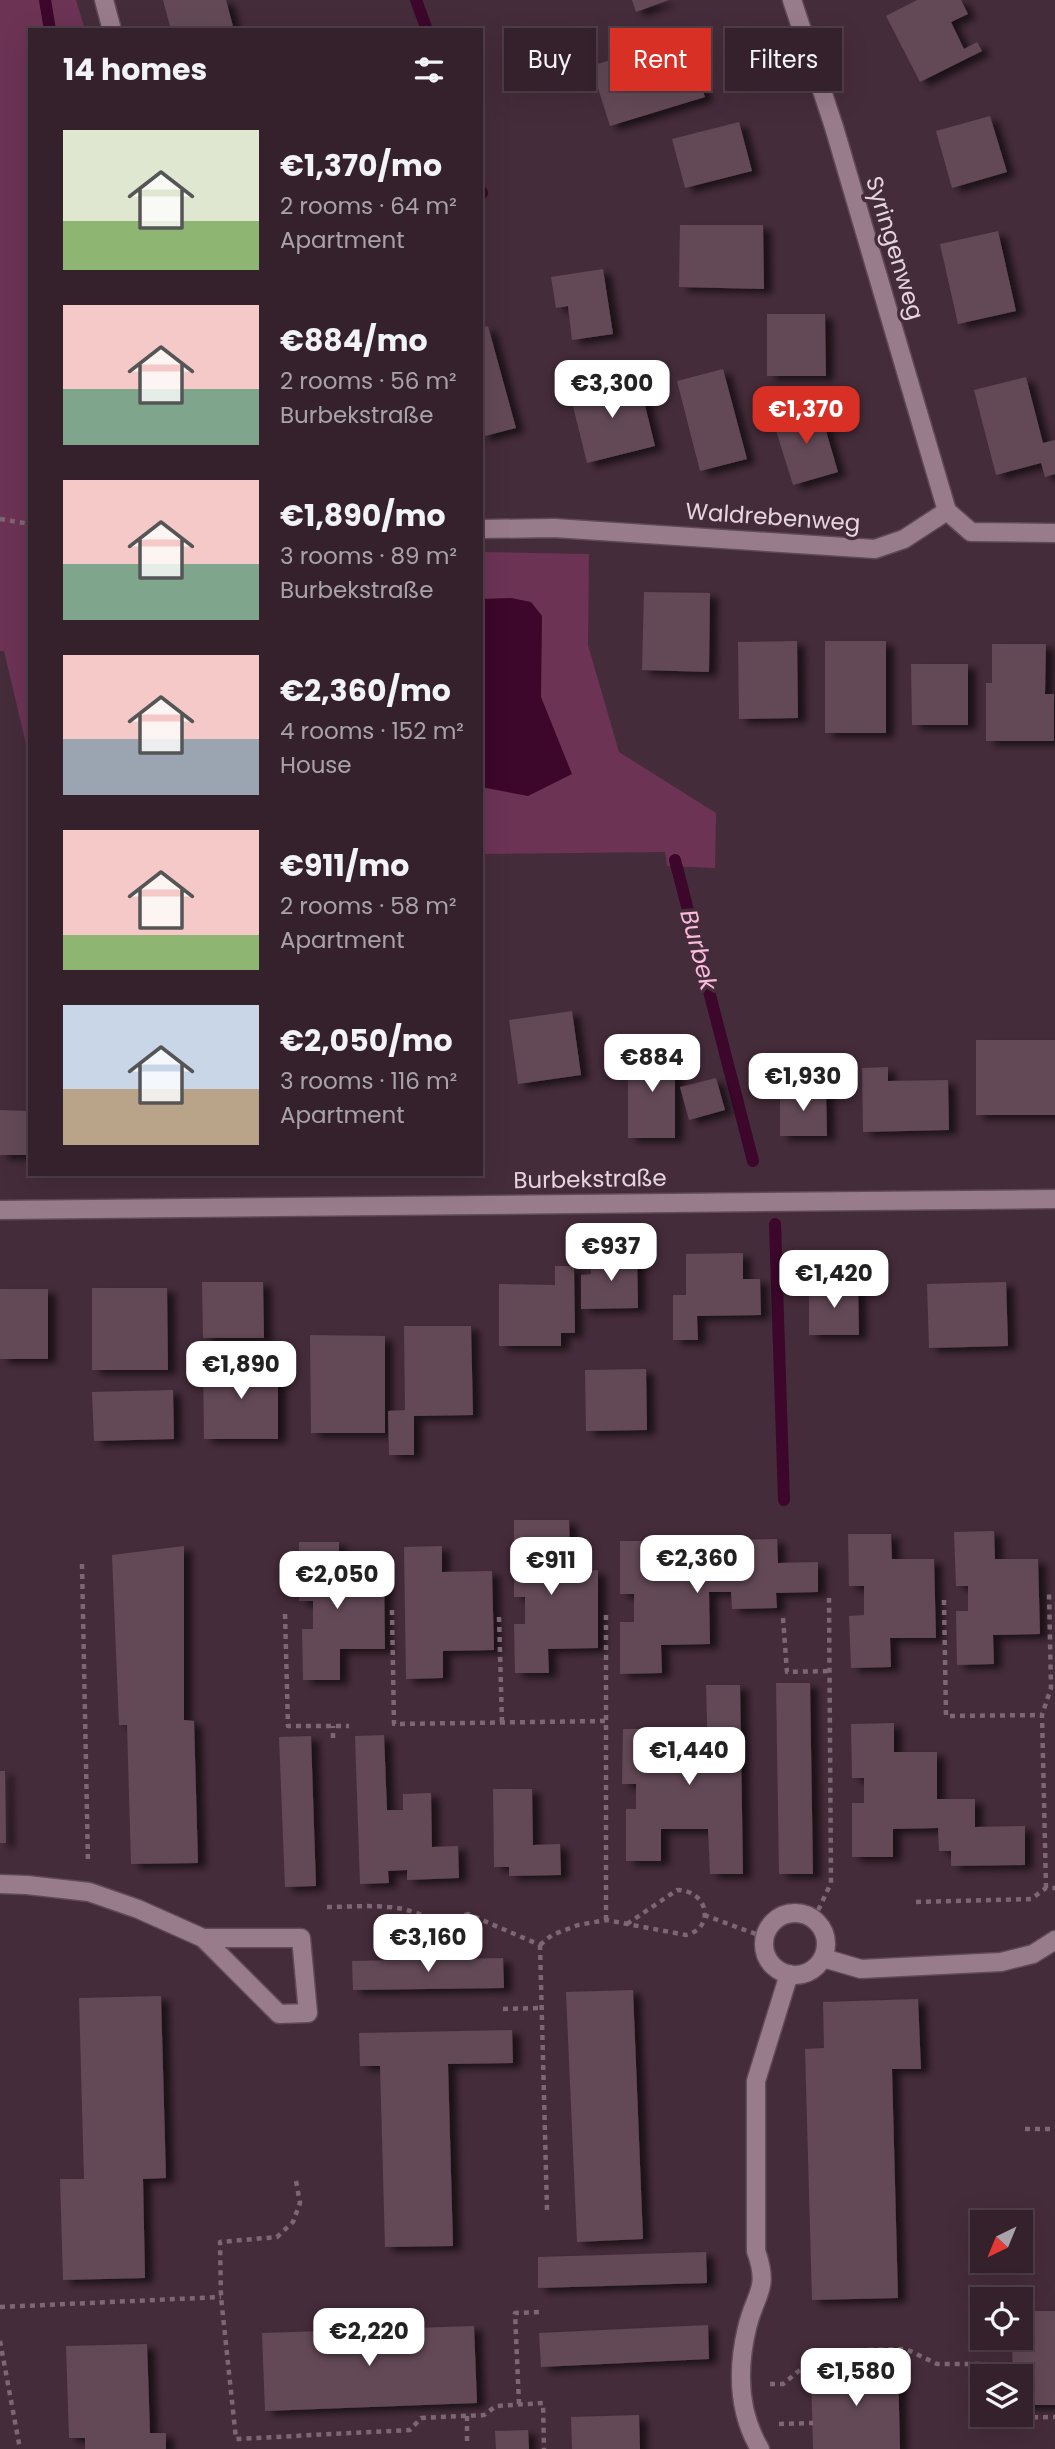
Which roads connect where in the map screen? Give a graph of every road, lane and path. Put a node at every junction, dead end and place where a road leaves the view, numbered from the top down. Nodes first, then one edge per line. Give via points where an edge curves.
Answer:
1 (104, 0) edge
2 (792, 0) edge
3 (111, 28) edge
4 (947, 511) junction
5 (0, 519) edge
6 (28, 524) edge
7 (483, 529) edge
8 (1055, 533) edge
9 (1055, 1199) edge
10 (0, 1210) edge
11 (82, 1564) dead end
12 (1049, 1591) dead end
13 (829, 1598) dead end
14 (944, 1600) dead end
15 (392, 1610) dead end
16 (606, 1612) dead end
17 (285, 1614) dead end
18 (499, 1617) dead end
19 (783, 1618) dead end
20 (829, 1671) junction
21 (1042, 1715) junction
22 (605, 1721) junction
23 (502, 1723) junction
24 (333, 1726) junction
25 (349, 1726) dead end
26 (333, 1738) dead end
27 (0, 1884) edge
28 (1046, 1888) junction
29 (1055, 1888) edge
30 (89, 1892) junction
31 (916, 1902) dead end
32 (327, 1907) dead end
33 (704, 1914) junction
34 (814, 1919) junction
35 (606, 1920) junction
36 (627, 1924) junction
37 (764, 1937) junction
38 (203, 1938) junction
39 (1055, 1940) edge
40 (540, 1945) junction
41 (823, 1958) junction
42 (789, 1974) junction
43 (540, 2008) junction
44 (503, 2009) dead end
45 (1025, 2129) dead end
46 (1055, 2129) edge
47 (296, 2181) dead end
48 (547, 2210) dead end
49 (221, 2297) junction
50 (0, 2307) edge
51 (540, 2312) dead end
52 (0, 2341) edge
53 (970, 2364) edge
54 (741, 2384) junction
55 (519, 2404) junction
56 (467, 2416) junction
57 (1033, 2417) edge
58 (1055, 2417) edge
59 (467, 2441) dead end
60 (20, 2449) edge
61 (544, 2449) edge
62 (760, 2449) edge

1 - 3 street
2 - 4 street, Syringenweg
4 - 7 street, Waldrebenweg via 904,539 875,548 554,528
4 - 8 street via 971,532
5 - 6 path
9 - 10 street, Burbekstraße
11 - 30 path
12 - 21 path via 1051,1688
13 - 20 path
14 - 21 path via 946,1716
15 - 23 path via 394,1724
16 - 22 path
17 - 24 path via 288,1726
18 - 23 path
19 - 20 path via 787,1672
20 - 34 path via 831,1883
21 - 28 path
22 - 23 path
22 - 35 path
24 - 25 path
24 - 26 path
27 - 30 street
28 - 29 path
28 - 31 path via 1031,1899
30 - 38 street
32 - 40 path via 390,1907 450,1921 468,1914
33 - 36 path via 696,1931 681,1936
33 - 36 path via 695,1895 677,1890
33 - 37 path
34 - 37 street via 799,1912 782,1915
34 - 41 street via 825,1937
35 - 36 path
35 - 40 path via 578,1925
37 - 42 street via 772,1965
38 - 38 street via 279,2014 308,2013 301,1938
39 - 41 street via 1033,1954 1001,1962 861,1969
40 - 43 path
41 - 42 street via 808,1972
42 - 54 street via 756,2081 756,2251 763,2286 747,2329
43 - 44 path
43 - 48 path
45 - 46 path
47 - 49 path via 300,2203 293,2222 277,2237 220,2242
49 - 50 path
49 - 56 path via 236,2439 410,2430 421,2418
51 - 55 path via 516,2313
52 - 60 path
53 - 54 path via 937,2364 906,2349 823,2351 783,2384
54 - 62 street via 743,2411
55 - 56 path
55 - 61 path via 543,2403
56 - 59 path
57 - 58 path

